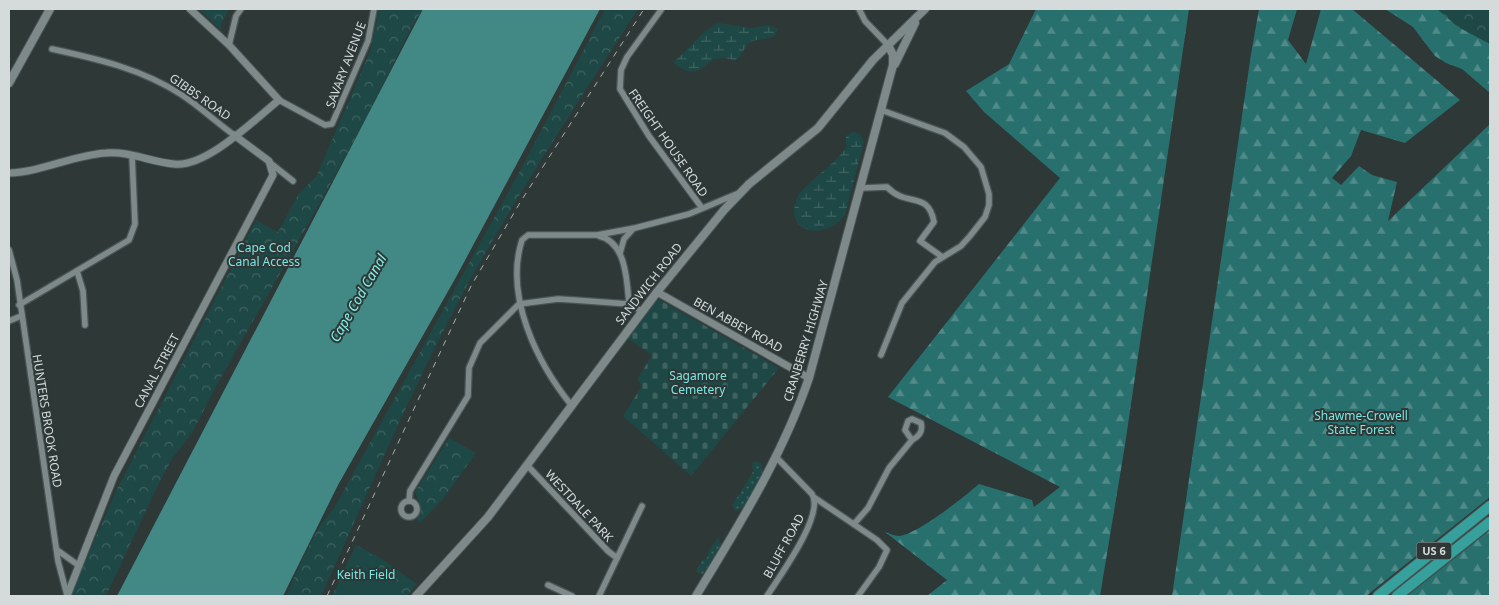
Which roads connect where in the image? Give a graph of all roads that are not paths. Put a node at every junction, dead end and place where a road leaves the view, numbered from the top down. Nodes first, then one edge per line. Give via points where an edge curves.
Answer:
1 (50, 9) edge
2 (190, 9) edge
3 (241, 9) edge
4 (374, 9) edge
5 (859, 9) edge
6 (661, 10) dead end
7 (923, 11) edge
8 (229, 45) junction
9 (888, 45) junction
10 (52, 49) dead end
11 (891, 74) junction
12 (9, 83) edge
13 (279, 100) junction
14 (881, 110) junction
15 (234, 135) junction
16 (132, 155) junction
17 (269, 162) junction
18 (9, 173) edge
19 (293, 181) dead end
20 (861, 188) junction
21 (739, 192) junction
22 (702, 208) junction
23 (634, 228) junction
24 (597, 235) junction
25 (9, 250) edge
26 (620, 253) junction
27 (941, 256) junction
28 (77, 271) junction
29 (657, 292) junction
30 (519, 304) junction
31 (629, 304) junction
32 (19, 306) junction
33 (642, 311) junction
34 (21, 316) junction
35 (9, 321) edge
36 (85, 325) dead end
37 (881, 355) dead end
38 (809, 378) junction
39 (572, 406) junction
40 (912, 440) dead end
41 (777, 458) junction
42 (527, 465) junction
43 (815, 498) junction
44 (409, 501) dead end
45 (642, 506) dead end
46 (1490, 506) edge
47 (1490, 522) edge
48 (854, 524) junction
49 (57, 550) junction
50 (617, 558) junction
51 (78, 565) junction
52 (548, 585) dead end
53 (860, 595) edge
54 (67, 596) edge
55 (417, 596) edge
56 (572, 596) edge
57 (599, 596) edge
58 (696, 596) edge
59 (767, 596) edge
60 (1378, 596) edge
61 (1397, 596) edge

1 - 12 main road
2 - 8 street
3 - 8 street via 236,16
4 - 13 street, SAVARY AVENUE via 371,32 362,56 339,112 330,125
5 - 9 street
6 - 22 street, FREIGHT HOUSE ROAD via 627,57 621,70 620,90
7 - 9 main road, SANDWICH ROAD
7 - 11 main road, CRANBERRY HIGHWAY
8 - 13 street
9 - 11 main road, CRANBERRY HIGHWAY via 894,59
9 - 21 main road, SANDWICH ROAD via 818,128
10 - 15 street, GIBBS ROAD via 116,64 148,76 181,95
11 - 14 main road, CRANBERRY HIGHWAY
13 - 15 street
14 - 20 main road, CRANBERRY HIGHWAY
14 - 27 street via 945,133 964,147 981,167 989,194 985,217 961,246
15 - 16 street via 193,163 172,164
15 - 17 street, GIBBS ROAD
16 - 18 street via 116,152 99,154
16 - 28 street via 133,232 122,246
17 - 19 street, GIBBS ROAD
17 - 51 street, CANAL STREET via 273,170 271,180 114,476
20 - 27 street via 887,187 895,196 927,205 934,222 920,241
20 - 38 main road, CRANBERRY HIGHWAY
21 - 22 street
21 - 29 main road, SANDWICH ROAD
22 - 23 street via 681,217
23 - 24 street
23 - 26 street via 624,239
24 - 26 street via 610,241
24 - 30 street via 539,234 524,238 519,253
25 - 32 street, HUNTERS BROOK ROAD
26 - 31 street
27 - 37 street via 902,303
28 - 32 street
28 - 36 street via 84,291
29 - 33 main road, SANDWICH ROAD
29 - 38 street, BEN ABBEY ROAD
30 - 31 street via 558,299
30 - 39 street via 532,340
30 - 44 street via 480,343 469,368 468,396 410,491
31 - 33 street
32 - 34 street, HUNTERS BROOK ROAD
33 - 39 main road, SANDWICH ROAD
34 - 35 street
34 - 49 street, HUNTERS BROOK ROAD
38 - 41 main road, CRANBERRY HIGHWAY
39 - 42 main road, SANDWICH ROAD
40 - 48 street via 889,468 868,508
41 - 43 street
41 - 58 main road, CRANBERRY HIGHWAY
42 - 50 street, WESTDALE PARK
42 - 55 main road, SANDWICH ROAD via 480,528 440,567
43 - 48 street
43 - 59 street, BLUFF ROAD via 809,525
45 - 50 street
46 - 60 highway, US 6
47 - 61 highway, US 6
48 - 53 street via 887,550
49 - 51 street
49 - 54 street, HUNTERS BROOK ROAD
50 - 57 street
51 - 54 street, CANAL STREET
52 - 56 street

